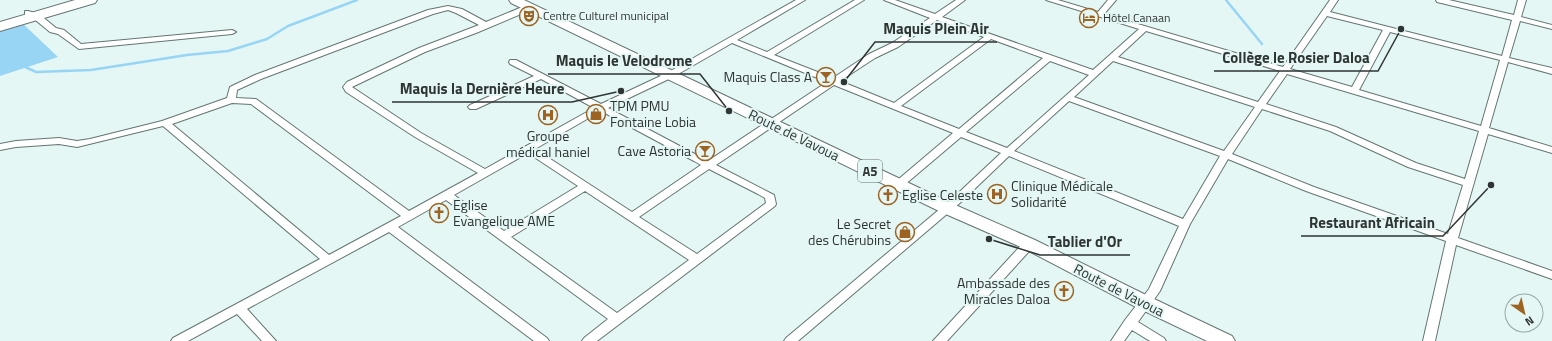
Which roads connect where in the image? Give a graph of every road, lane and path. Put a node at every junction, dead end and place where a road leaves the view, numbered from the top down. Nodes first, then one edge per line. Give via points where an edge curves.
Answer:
1 (70, 0) edge
2 (90, 0) edge
3 (515, 0) edge
4 (802, 0) edge
5 (860, 0) edge
6 (888, 0) edge
7 (961, 0) edge
8 (1050, 0) edge
9 (1112, 0) edge
10 (1334, 0) edge
11 (1440, 0) edge
12 (1522, 0) edge
13 (530, 7) junction
14 (1326, 13) junction
15 (32, 14) junction
16 (1099, 15) junction
17 (937, 17) junction
18 (1516, 18) junction
19 (0, 21) edge
20 (485, 25) junction
21 (0, 27) edge
22 (1552, 27) edge
23 (1145, 28) junction
24 (1387, 29) junction
25 (232, 32) dead end
26 (990, 36) junction
27 (731, 40) junction
28 (768, 55) junction
29 (1049, 58) junction
30 (1112, 58) junction
31 (1505, 59) junction
32 (513, 62) dead end
33 (1285, 70) junction
34 (1552, 71) edge
35 (1095, 74) junction
36 (670, 75) junction
37 (540, 76) junction
38 (834, 82) junction
39 (1354, 91) junction
40 (1068, 98) junction
41 (231, 100) junction
42 (895, 106) junction
43 (1260, 106) junction
44 (473, 107) dead end
45 (602, 107) junction
46 (165, 123) junction
47 (770, 123) junction
48 (1484, 129) junction
49 (960, 132) junction
50 (0, 147) edge
51 (528, 149) junction
52 (1552, 150) edge
53 (1008, 152) junction
54 (1226, 155) junction
55 (708, 165) junction
56 (485, 173) junction
57 (1468, 183) junction
58 (898, 185) junction
59 (586, 186) junction
60 (448, 196) junction
61 (947, 208) junction
62 (410, 217) junction
63 (632, 217) junction
64 (1185, 224) junction
65 (390, 228) junction
66 (504, 236) junction
67 (1452, 240) junction
68 (1029, 244) junction
69 (696, 259) junction
70 (328, 260) junction
71 (1552, 275) edge
72 (1145, 303) junction
73 (238, 308) junction
74 (617, 319) junction
75 (1129, 323) junction
76 (177, 341) edge
77 (270, 341) edge
78 (543, 341) edge
79 (588, 341) edge
80 (790, 341) edge
81 (939, 341) edge
82 (1117, 341) edge
83 (1160, 341) edge
84 (1225, 341) edge
85 (1429, 341) edge

1 - 15 highway
2 - 15 highway
3 - 13 main road, Route de Vavoua / A5
4 - 27 street
5 - 28 street
6 - 17 street
7 - 17 street
8 - 16 street
9 - 16 street
10 - 14 street
11 - 18 street
12 - 18 street
13 - 20 street
13 - 36 main road, Route de Vavoua / A5
14 - 24 street
14 - 33 street
15 - 19 highway
15 - 21 highway
15 - 25 street via 79,47
16 - 23 street
17 - 26 street
17 - 38 street
18 - 22 street
18 - 31 street
20 - 41 street via 448,8 431,12 233,89
20 - 56 street via 422,50 347,87 418,134
23 - 30 street
23 - 33 street
24 - 31 street
24 - 39 street
26 - 29 street
26 - 42 street
27 - 28 street
27 - 36 street
28 - 38 street
29 - 35 street
29 - 49 street
30 - 35 street
30 - 43 street
31 - 34 street
31 - 48 street
32 - 37 street
33 - 39 street
33 - 43 street
35 - 40 street
36 - 45 street
36 - 47 main road, Route de Vavoua / A5
37 - 44 street
37 - 45 street
38 - 42 street
38 - 47 street
39 - 48 street
40 - 53 street
40 - 54 street
41 - 46 street
41 - 62 street via 253,101
42 - 49 street
43 - 54 street
43 - 57 street via 1333,130 1412,165
45 - 51 street
45 - 55 street
46 - 50 street via 77,144 59,141
46 - 70 street
47 - 55 street
47 - 58 main road, Route de Vavoua / A5
48 - 52 street
48 - 57 street
49 - 53 street
49 - 58 street
51 - 56 street
51 - 59 street
53 - 61 street
53 - 64 street
54 - 64 street
54 - 67 street via 1310,189
55 - 63 street
55 - 69 street via 761,191 770,197 771,204
56 - 60 street
57 - 67 street
58 - 61 main road, Route de Vavoua / A5
59 - 63 street
59 - 66 street
60 - 62 street
60 - 66 street
61 - 68 main road, Route de Vavoua / A5
61 - 80 street
62 - 65 street
63 - 69 street
64 - 72 street via 1154,291
65 - 70 street
65 - 78 street
66 - 74 street
67 - 71 street
67 - 85 street
68 - 72 main road, Route de Vavoua / A5
68 - 81 street
69 - 74 street
70 - 73 street
72 - 75 street
72 - 84 main road, Route de Vavoua / A5
73 - 76 street
73 - 77 street
74 - 79 street
75 - 82 street
75 - 83 street

